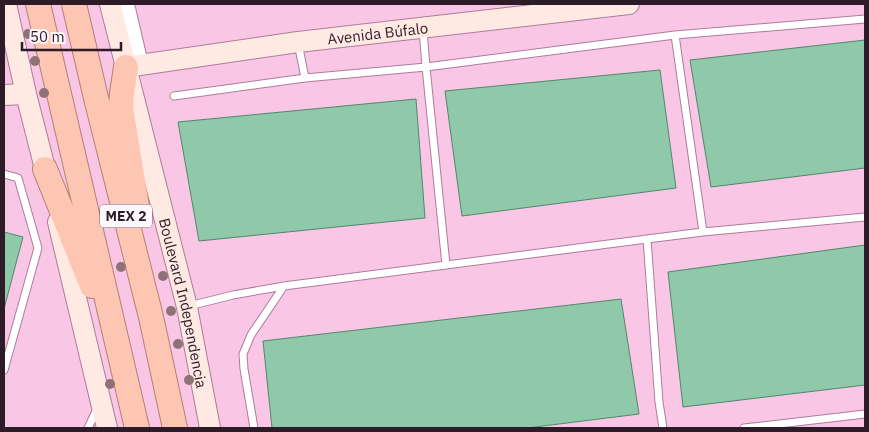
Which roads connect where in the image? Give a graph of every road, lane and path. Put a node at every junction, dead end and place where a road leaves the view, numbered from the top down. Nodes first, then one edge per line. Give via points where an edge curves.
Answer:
1 (6, 4) edge
2 (38, 4) edge
3 (74, 4) edge
4 (110, 4) edge
5 (127, 4) edge
6 (629, 4) edge
7 (865, 19) edge
8 (423, 28) junction
9 (674, 35) junction
10 (298, 42) junction
11 (134, 65) junction
12 (426, 67) junction
13 (305, 78) junction
14 (26, 94) junction
15 (4, 95) edge
16 (174, 96) dead end
17 (45, 169) junction
18 (4, 174) edge
19 (865, 217) edge
20 (703, 232) junction
21 (647, 239) junction
22 (446, 265) junction
23 (284, 286) junction
24 (187, 307) junction
25 (151, 317) junction
26 (121, 359) junction
27 (4, 370) edge
28 (100, 402) junction
29 (865, 414) edge
30 (88, 428) edge
31 (106, 428) edge
32 (138, 428) edge
33 (175, 428) edge
34 (210, 428) edge
35 (254, 428) edge
36 (663, 428) edge
37 (744, 428) edge

1 - 14 main road
2 - 26 highway, MEX 2
3 - 25 highway, MEX 2
4 - 11 main road, Boulevard Independencia
5 - 11 street
6 - 8 main road, Avenida Búfalo
7 - 9 lane
8 - 10 main road, Avenida Búfalo
8 - 12 lane
9 - 12 lane
9 - 20 lane
10 - 11 main road, Avenida Búfalo
10 - 13 lane
11 - 24 main road, Boulevard Independencia / MEX 2
11 - 25 highway via 122,93 121,108 144,248
12 - 13 lane
12 - 22 lane
13 - 16 lane
14 - 15 main road
14 - 17 main road
17 - 26 highway
17 - 28 main road
18 - 27 lane via 18,178 38,248
19 - 20 lane
20 - 21 lane
21 - 22 lane
21 - 36 lane
22 - 23 lane
23 - 24 lane
23 - 35 lane via 251,335 243,354
24 - 34 main road, Boulevard Independencia / MEX 2
25 - 33 highway, MEX 2
26 - 32 highway, MEX 2
28 - 30 lane
28 - 31 main road
29 - 37 lane

